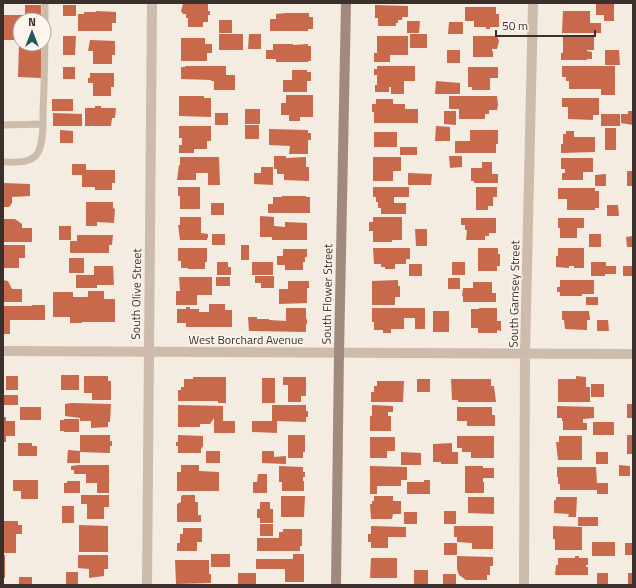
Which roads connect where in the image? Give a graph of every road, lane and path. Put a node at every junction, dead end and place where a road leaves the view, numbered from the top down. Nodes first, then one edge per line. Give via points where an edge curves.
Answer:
1 (45, 3) edge
2 (152, 3) edge
3 (346, 3) edge
4 (533, 3) edge
5 (43, 124) junction
6 (3, 125) edge
7 (3, 162) edge
8 (3, 351) edge
9 (148, 352) junction
10 (339, 353) junction
11 (526, 353) junction
12 (633, 354) edge
13 (147, 585) edge
14 (336, 585) edge
15 (524, 585) edge

1 - 5 lane
2 - 9 street, South Olive Street
3 - 10 street, South Flower Street
4 - 11 street, South Garnsey Street
5 - 6 lane
5 - 7 lane via 37,155 26,162
8 - 9 street, West Borchard Avenue
9 - 10 street, West Borchard Avenue
9 - 13 street, South Olive Street
10 - 11 street, West Borchard Avenue
10 - 14 street, South Flower Street
11 - 12 street, West Borchard Avenue
11 - 15 street, South Garnsey Street

